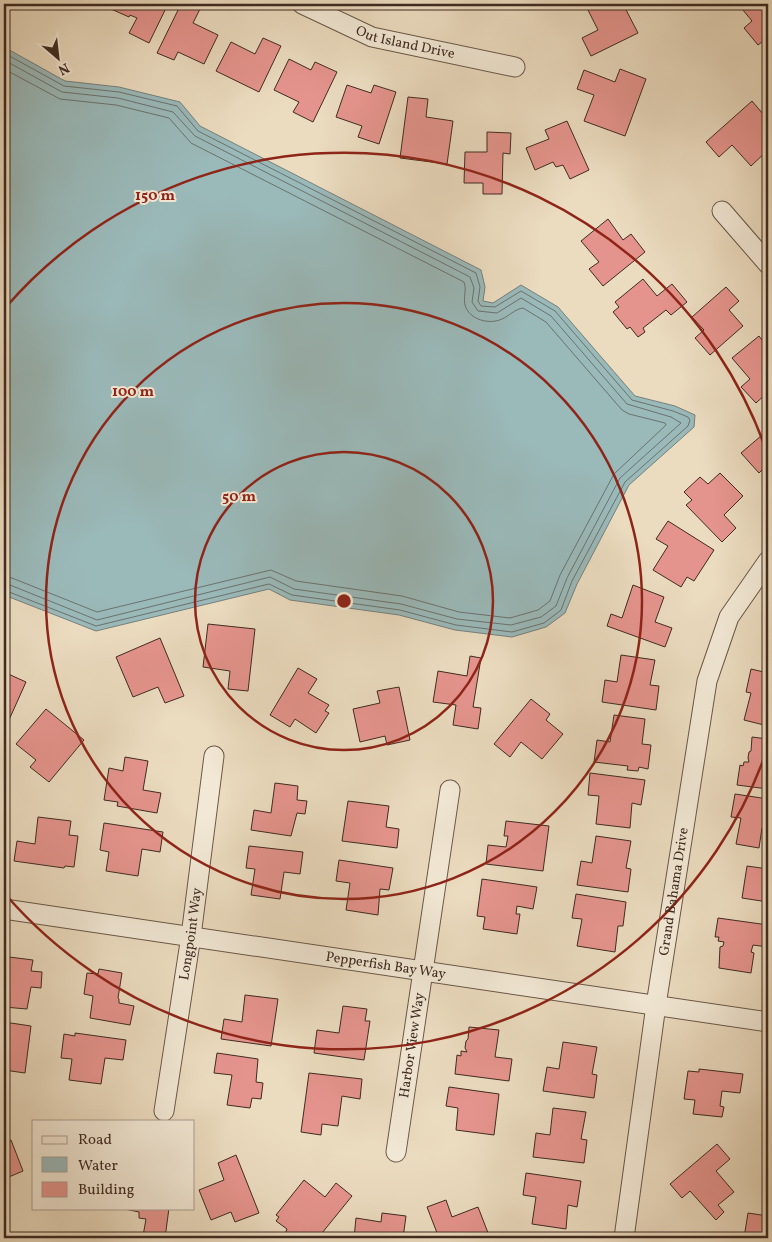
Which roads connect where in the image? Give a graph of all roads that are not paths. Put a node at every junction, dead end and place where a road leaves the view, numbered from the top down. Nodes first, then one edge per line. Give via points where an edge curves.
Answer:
1 (302, 4) edge
2 (515, 67) dead end
3 (722, 211) dead end
4 (768, 264) edge
5 (768, 561) edge
6 (214, 756) dead end
7 (450, 790) dead end
8 (4, 909) edge
9 (191, 936) junction
10 (423, 971) junction
11 (656, 1005) junction
12 (768, 1022) edge
13 (164, 1111) dead end
14 (396, 1152) dead end
15 (624, 1238) edge

1 - 2 street, Out Island Drive via 372,38
3 - 4 street
5 - 11 street, Grand Bahama Drive via 729,617 707,681
6 - 9 street, Longpoint Way
7 - 10 street, Harbor View Way
8 - 9 street, Pepperfish Bay Way
9 - 10 street, Pepperfish Bay Way
9 - 13 street, Longpoint Way
10 - 11 street, Pepperfish Bay Way
10 - 14 street, Harbor View Way
11 - 12 street, Pepperfish Bay Way
11 - 15 street, Grand Bahama Drive

